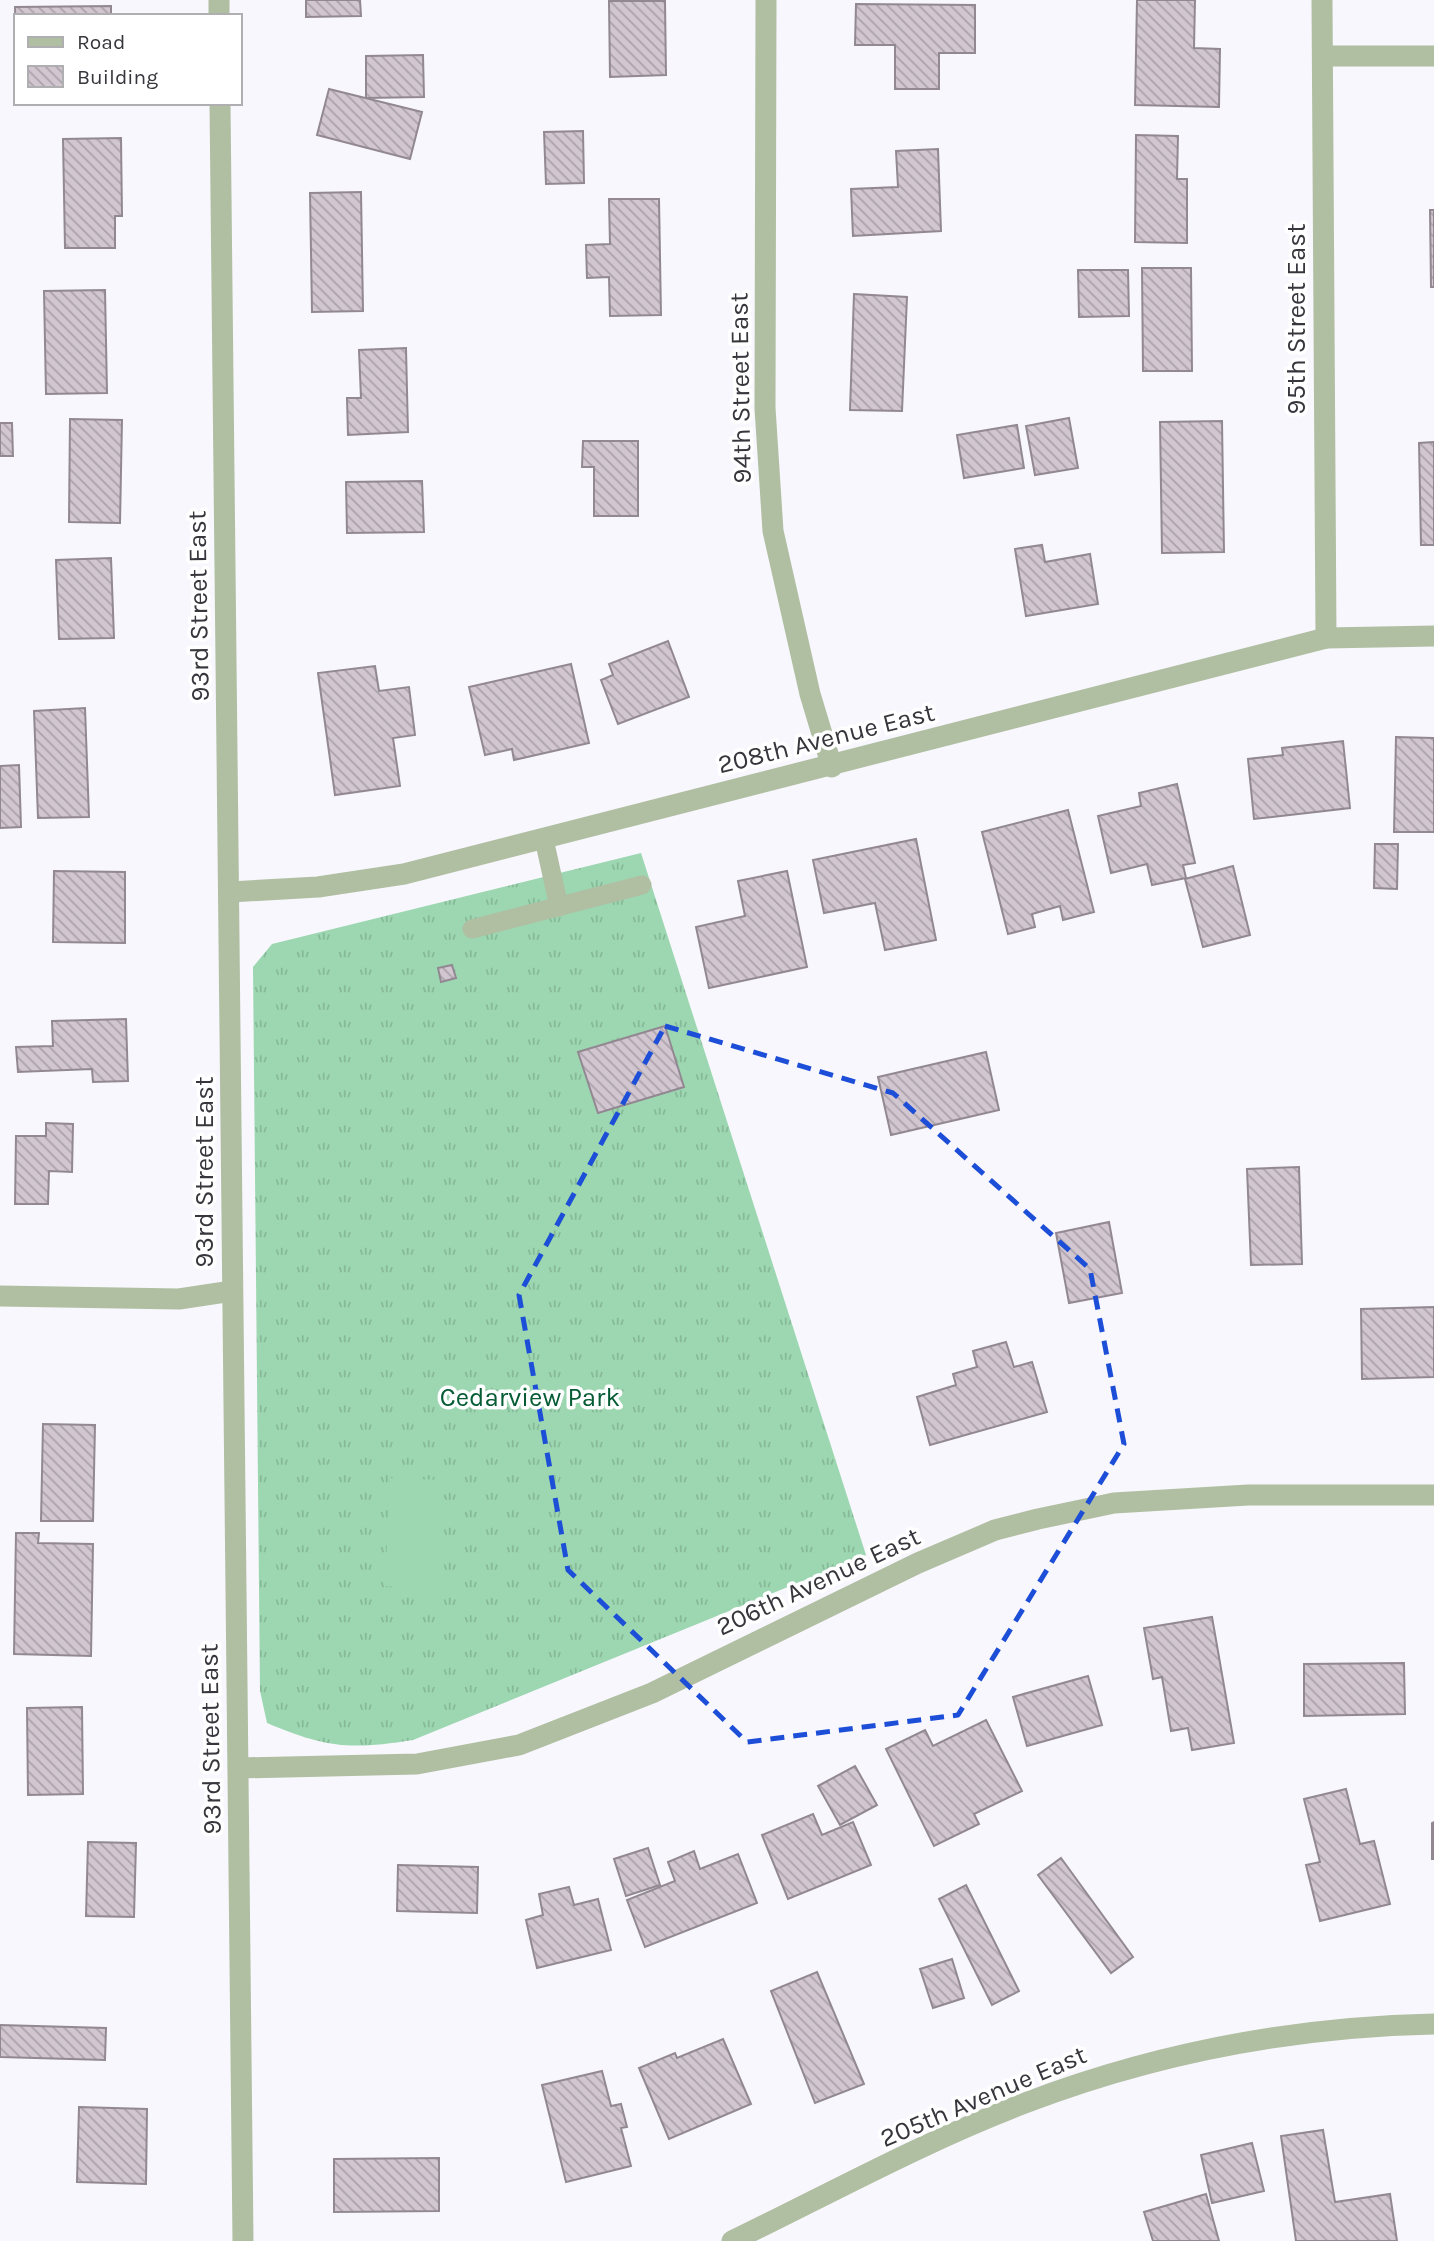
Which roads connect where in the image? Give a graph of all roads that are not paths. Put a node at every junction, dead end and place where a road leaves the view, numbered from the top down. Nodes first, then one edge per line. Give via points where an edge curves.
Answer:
1 (766, 0) edge
2 (1322, 0) edge
3 (1323, 56) junction
4 (1434, 56) edge
5 (220, 105) edge
6 (1434, 636) edge
7 (1326, 638) junction
8 (832, 767) junction
9 (544, 839) junction
10 (642, 886) dead end
11 (230, 892) junction
12 (559, 907) junction
13 (472, 929) dead end
14 (232, 1291) junction
15 (0, 1296) edge
16 (1434, 1495) edge
17 (239, 1768) junction
18 (1434, 2024) edge
19 (243, 2241) edge
20 (732, 2241) edge

1 - 8 street, 94th Street East via 765,408 773,531 810,694
2 - 3 street, 95th Street East
3 - 4 street
3 - 7 street, 95th Street East
5 - 11 street, 93rd Street East
6 - 7 street, 208th Avenue East
7 - 8 street, 208th Avenue East
8 - 9 street, 208th Avenue East
9 - 11 street, 208th Avenue East via 404,874 318,887
9 - 12 lane
10 - 12 lane
11 - 14 street, 93rd Street East
12 - 13 lane
14 - 15 street via 179,1299
14 - 17 street, 93rd Street East
16 - 17 street, 206th Avenue East via 1248,1495 1114,1503 1038,1518 995,1530 930,1558 652,1693 519,1745 416,1764
17 - 19 street, 93rd Street East
18 - 20 street, 205th Avenue East via 1291,2034 1155,2061 1088,2080 959,2131

